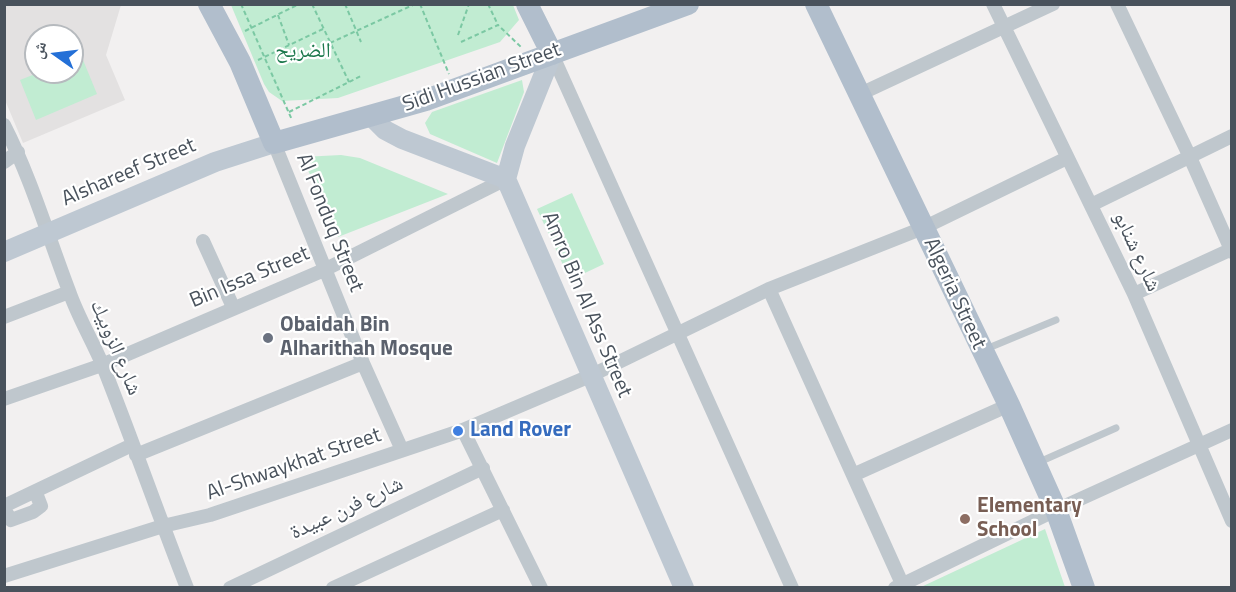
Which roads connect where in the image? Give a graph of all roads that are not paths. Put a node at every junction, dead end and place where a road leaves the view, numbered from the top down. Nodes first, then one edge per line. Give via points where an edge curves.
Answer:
1 (209, 4) edge
2 (527, 4) edge
3 (688, 4) edge
4 (816, 4) edge
5 (993, 4) edge
6 (1053, 4) edge
7 (1117, 4) edge
8 (1004, 26) junction
9 (544, 56) junction
10 (858, 96) junction
11 (371, 116) junction
12 (4, 126) edge
13 (1232, 136) edge
14 (274, 143) junction
15 (18, 152) junction
16 (1189, 155) junction
17 (1066, 158) junction
18 (4, 162) edge
19 (506, 179) junction
20 (1091, 206) junction
21 (923, 228) junction
22 (50, 233) junction
23 (203, 241) dead end
24 (1231, 250) edge
25 (4, 252) edge
26 (324, 270) junction
27 (770, 289) junction
28 (69, 292) junction
29 (1134, 294) junction
30 (233, 307) junction
31 (4, 317) edge
32 (1056, 320) dead end
33 (676, 332) junction
34 (981, 351) junction
35 (363, 363) junction
36 (102, 365) junction
37 (590, 376) junction
38 (4, 399) edge
39 (1009, 405) junction
40 (1116, 428) dead end
41 (463, 430) junction
42 (1232, 430) edge
43 (1198, 446) junction
44 (134, 450) junction
45 (402, 450) junction
46 (1035, 464) junction
47 (483, 468) junction
48 (853, 475) junction
49 (1227, 499) edge
50 (4, 508) edge
51 (503, 510) junction
52 (1056, 510) junction
53 (1232, 521) edge
54 (163, 526) junction
55 (4, 576) edge
56 (901, 586) edge
57 (187, 588) edge
58 (230, 588) edge
59 (333, 588) edge
60 (541, 588) edge
61 (684, 588) edge
62 (792, 588) edge
63 (1084, 588) edge

1 - 14 main road via 242,67
2 - 9 main road
3 - 9 main road, Sidi Hussian Street
4 - 10 main road, Algeria Street
5 - 8 street, شارع شنابو
6 - 8 street
7 - 16 street
8 - 10 street
8 - 17 street, شارع شنابو
9 - 11 main road, Sidi Hussian Street
9 - 19 street
9 - 33 street
10 - 21 main road, Algeria Street
11 - 14 main road, Sidi Hussian Street
11 - 19 street via 402,139
12 - 15 street, شارع الزوبيك
13 - 16 street
14 - 22 street, Alshareef Street via 215,162
14 - 26 street, Al Fonduq Street
15 - 18 street
15 - 22 street, شارع الزوبيك
16 - 20 street
16 - 24 street
17 - 20 street, شارع شنابو
17 - 21 street, Al-Shwaykhat Street
19 - 26 street, Bin Issa Street
19 - 37 street, Amro Bin Al Ass Street
20 - 29 street, شارع شنابو
21 - 27 street, Al-Shwaykhat Street
21 - 34 main road, Algeria Street
22 - 25 street, Alshareef Street
22 - 28 street, شارع الزوبيك
23 - 30 street
24 - 29 street
26 - 30 street, Bin Issa Street
26 - 35 street, Al Fonduq Street
27 - 33 street, Al-Shwaykhat Street
27 - 48 street
28 - 31 street
28 - 36 street, شارع الزوبيك
29 - 43 street, شارع شنابو
30 - 36 street, Bin Issa Street
32 - 34 lane
33 - 37 street, Al-Shwaykhat Street
33 - 62 street
34 - 39 main road, Algeria Street
35 - 44 street
35 - 45 street, Al Fonduq Street
36 - 38 street, Bin Issa Street
36 - 44 street, شارع الزوبيك
37 - 41 street, Al-Shwaykhat Street
37 - 61 street, Amro Bin Al Ass Street
39 - 46 main road, Algeria Street
39 - 48 street
40 - 46 lane
41 - 45 street, Al-Shwaykhat Street
41 - 47 street
42 - 43 street
43 - 49 street, شارع شنابو
43 - 52 street
44 - 50 street
44 - 54 street, شارع الزوبيك
45 - 54 street, Al-Shwaykhat Street via 220,512
46 - 52 main road, Algeria Street
47 - 51 street
47 - 58 street, شارع فرن عبيدة
48 - 56 street
49 - 53 street, شارع شنابو
51 - 59 street
51 - 60 street
52 - 56 street
52 - 63 main road, Algeria Street
54 - 55 street, Al-Shwaykhat Street
54 - 57 street, شارع الزوبيك

